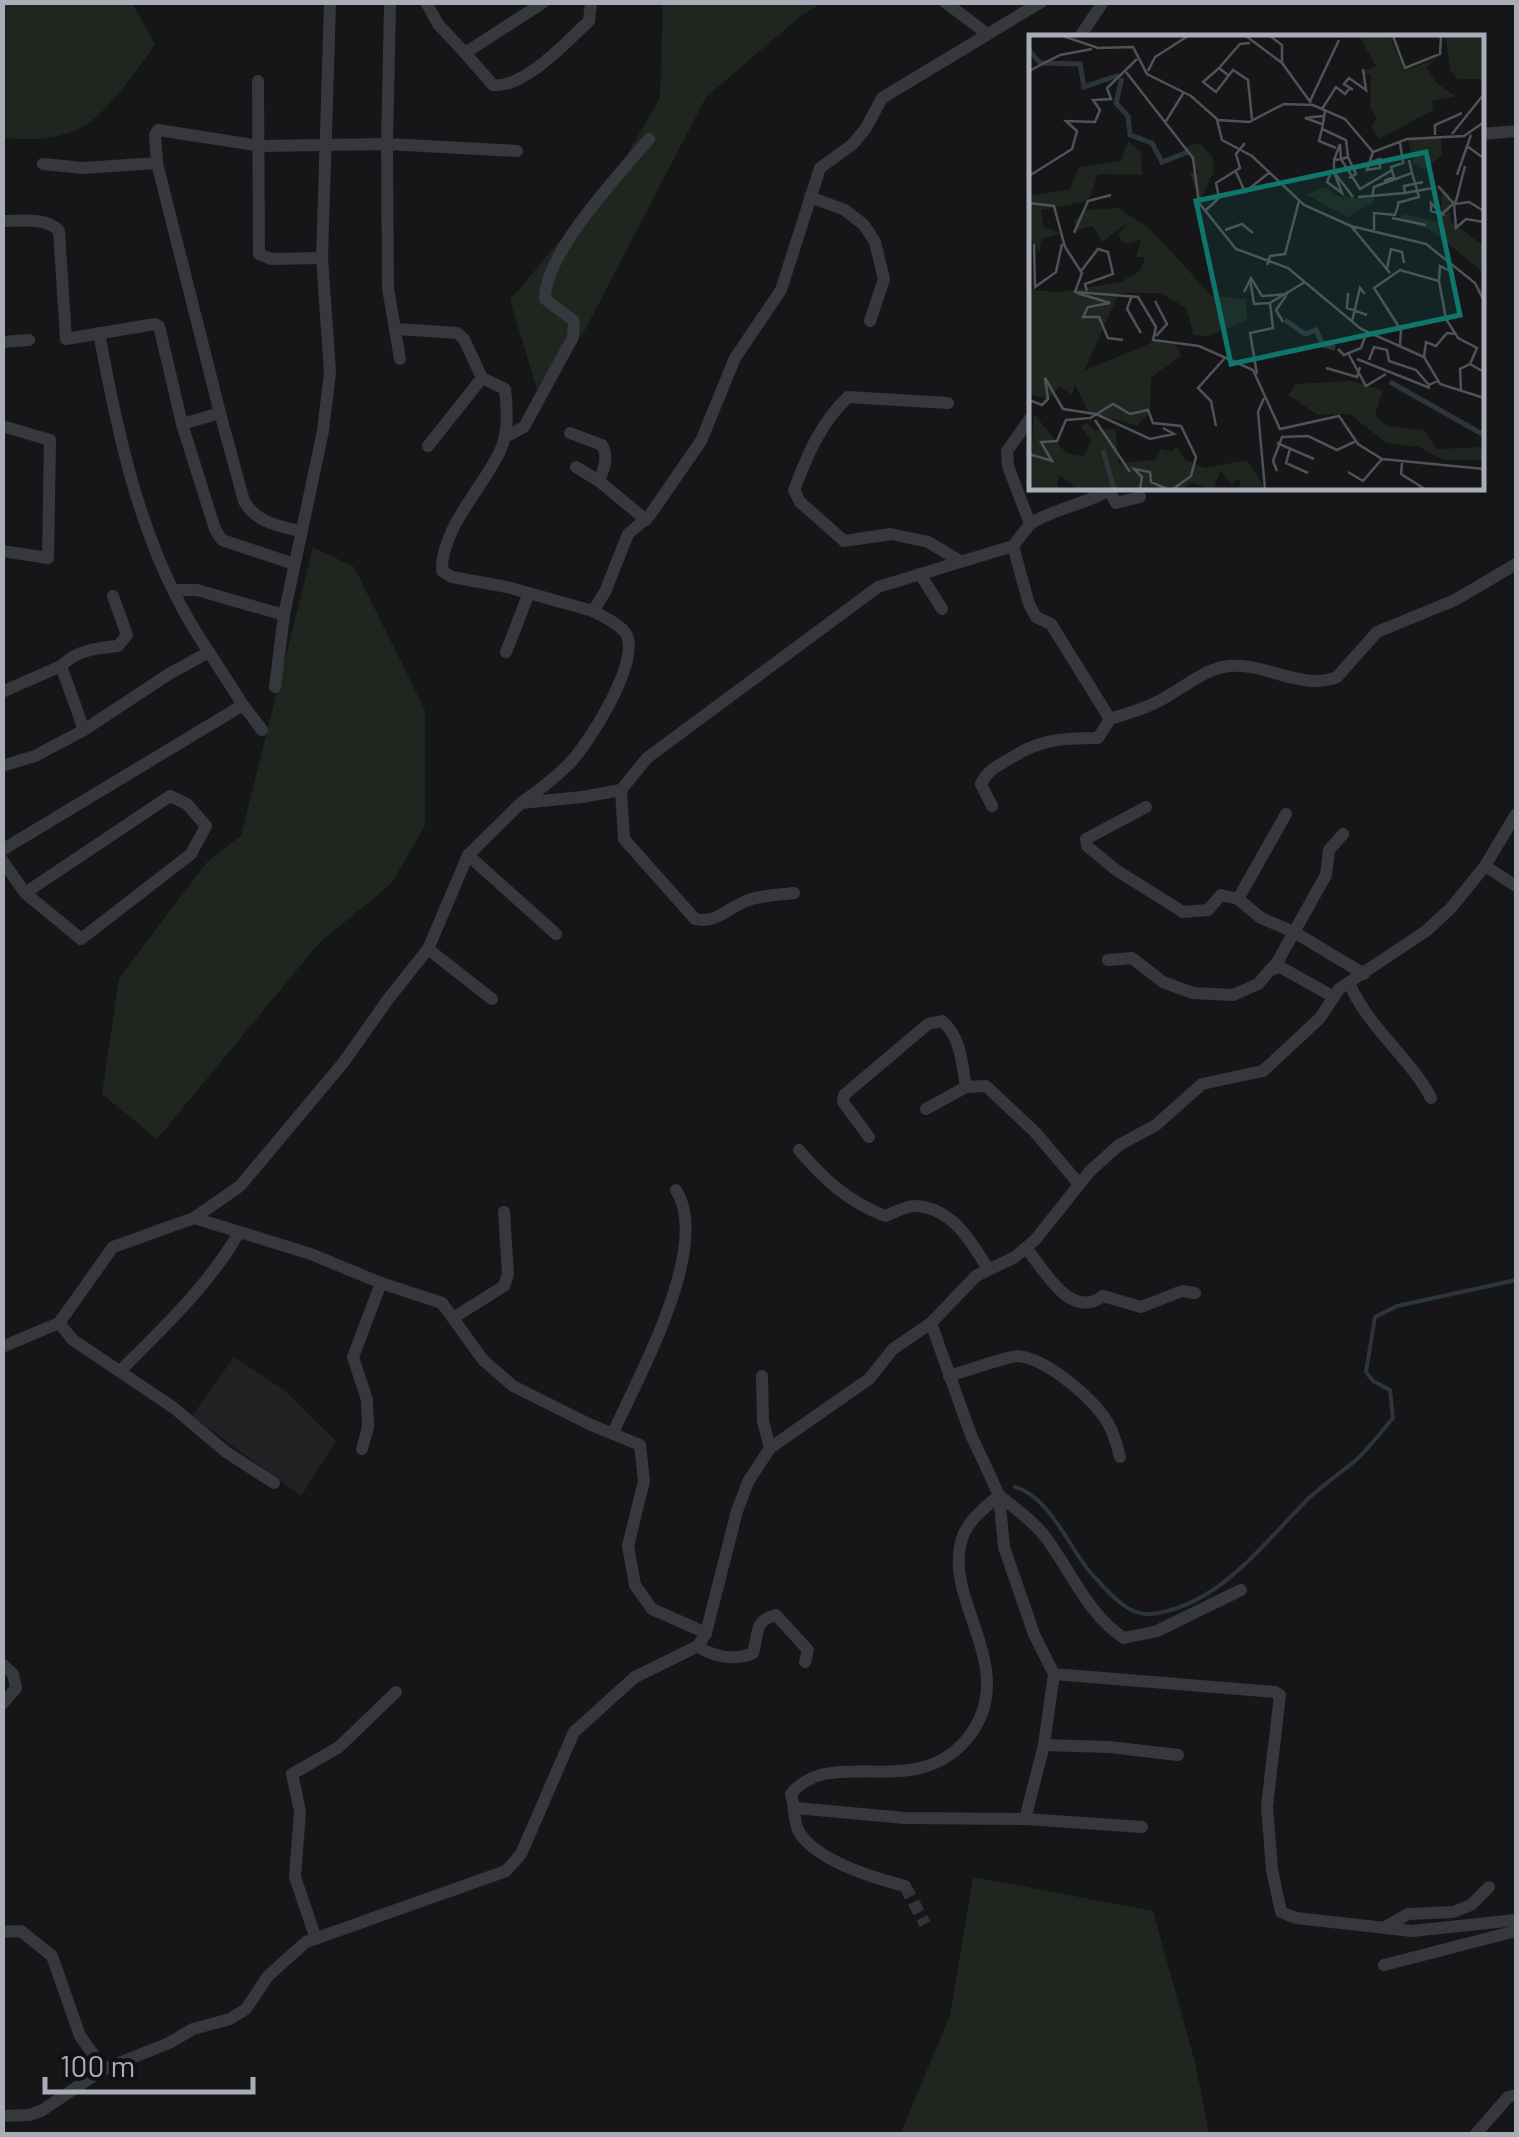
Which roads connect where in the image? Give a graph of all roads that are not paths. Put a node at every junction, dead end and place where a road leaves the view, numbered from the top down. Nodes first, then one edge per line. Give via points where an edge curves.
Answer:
1 (426, 2) edge
2 (544, 2) edge
3 (591, 2) edge
4 (945, 2) edge
5 (1042, 2) edge
6 (1103, 2) edge
7 (330, 5) dead end
8 (390, 6) dead end
9 (986, 33) junction
10 (1081, 35) edge
11 (465, 53) junction
12 (258, 81) dead end
13 (1516, 131) edge
14 (1484, 134) edge
15 (649, 139) dead end
16 (325, 144) junction
17 (387, 144) junction
18 (261, 146) junction
19 (516, 150) dead end
20 (157, 163) junction
21 (42, 164) dead end
22 (810, 196) junction
23 (2, 221) edge
24 (322, 258) junction
25 (870, 321) dead end
26 (397, 328) junction
27 (100, 332) junction
28 (28, 340) dead end
29 (2, 342) edge
30 (400, 358) dead end
31 (482, 378) junction
32 (948, 403) dead end
33 (220, 413) junction
34 (1029, 420) edge
35 (182, 424) junction
36 (2, 426) edge
37 (570, 433) dead end
38 (504, 437) junction
39 (428, 446) dead end
40 (576, 467) dead end
41 (599, 481) junction
42 (1110, 490) edge
43 (1112, 490) edge
44 (1140, 497) dead end
45 (646, 520) junction
46 (1030, 524) junction
47 (300, 531) junction
48 (1013, 546) junction
49 (2, 551) edge
50 (960, 561) junction
51 (294, 564) junction
52 (1516, 564) edge
53 (920, 574) junction
54 (174, 590) junction
55 (529, 593) junction
56 (113, 596) dead end
57 (942, 609) dead end
58 (592, 610) junction
59 (284, 615) junction
60 (209, 652) junction
61 (506, 652) dead end
62 (61, 666) junction
63 (275, 687) dead end
64 (2, 692) edge
65 (243, 705) junction
66 (1110, 719) junction
67 (84, 730) junction
68 (262, 730) dead end
69 (2, 766) edge
70 (621, 790) junction
71 (521, 803) junction
72 (992, 806) dead end
73 (1146, 807) dead end
74 (1286, 814) dead end
75 (1516, 814) edge
76 (1343, 834) dead end
77 (2, 850) edge
78 (468, 856) junction
79 (2, 860) edge
80 (1485, 866) junction
81 (1516, 886) edge
82 (25, 893) junction
83 (794, 893) dead end
84 (1238, 899) junction
85 (1294, 932) junction
86 (556, 934) dead end
87 (428, 949) junction
88 (1108, 960) dead end
89 (1270, 970) junction
90 (1364, 974) junction
91 (1350, 983) junction
92 (1334, 997) junction
93 (492, 999) dead end
94 (966, 1086) junction
95 (1431, 1098) dead end
96 (926, 1109) dead end
97 (870, 1137) dead end
98 (799, 1150) dead end
99 (1080, 1184) junction
100 (676, 1190) dead end
101 (504, 1212) dead end
102 (194, 1218) junction
103 (238, 1234) junction
104 (1026, 1248) junction
105 (988, 1269) junction
106 (381, 1283) junction
107 (1196, 1293) dead end
108 (453, 1318) junction
109 (59, 1323) junction
110 (931, 1324) junction
111 (2, 1347) edge
112 (120, 1371) junction
113 (762, 1376) dead end
114 (950, 1376) junction
115 (613, 1433) junction
116 (770, 1448) junction
117 (362, 1449) dead end
118 (1120, 1457) dead end
119 (274, 1483) dead end
120 (999, 1495) junction
121 (1242, 1590) dead end
122 (706, 1633) junction
123 (698, 1646) junction
124 (805, 1662) dead end
125 (2, 1664) edge
126 (1054, 1674) junction
127 (396, 1692) dead end
128 (2, 1704) edge
129 (1044, 1745) junction
130 (1178, 1755) dead end
131 (796, 1808) junction
132 (1025, 1819) junction
133 (1142, 1826) dead end
134 (904, 1886) tunnel mouth
135 (1490, 1887) dead end
136 (1516, 1920) edge
137 (1385, 1926) junction
138 (1516, 1931) edge
139 (2, 1932) edge
140 (316, 1939) junction
141 (1384, 1964) dead end
142 (104, 2069) junction
143 (1516, 2095) edge
144 (2, 2116) edge
145 (1476, 2134) edge

1 - 11 street
2 - 11 street
3 - 11 street via 589,21 506,86 493,85
4 - 9 street
5 - 9 street
6 - 10 street
7 - 16 street
8 - 17 street
9 - 22 street via 882,98 853,144 820,168
12 - 18 street
13 - 14 street
15 - 38 street via 574,227 544,293 574,321 573,337 524,428
16 - 17 street
16 - 18 street
16 - 24 street
17 - 19 street
17 - 26 street via 388,288
18 - 20 street via 158,130
18 - 24 street via 259,254
20 - 21 street
20 - 33 street
22 - 25 street via 845,210 874,242 884,279
22 - 45 street via 782,290 735,358 701,442
23 - 27 street via 53,224 59,231 66,339
24 - 47 street via 330,372
26 - 30 street
26 - 31 street via 457,333
27 - 35 street via 159,326
27 - 54 street via 122,453
28 - 29 street
31 - 38 street via 505,389
31 - 39 street
32 - 50 street via 848,397 814,443 794,490 844,541 891,534 928,542
33 - 35 street
33 - 47 street via 251,512
34 - 46 street via 1006,457
35 - 51 street via 222,540
36 - 49 street via 50,440 48,558
37 - 41 street via 602,445 606,464
38 - 55 street via 464,508 442,571
40 - 41 street
41 - 45 street
42 - 46 street
43 - 44 street via 1116,503
45 - 58 street via 628,534
46 - 48 street
47 - 51 street
48 - 50 street
48 - 66 street via 1028,604 1036,618 1051,624
50 - 53 street
51 - 59 street
52 - 66 street via 1455,600 1377,632 1337,677 1311,682 1226,666 1142,710
53 - 57 street
53 - 70 street via 878,587 648,758
54 - 59 street via 197,590
54 - 60 street
55 - 58 street
55 - 61 street
56 - 62 street via 128,635 118,646 72,656
58 - 71 street via 624,631 628,659 590,738 549,784
59 - 63 street
60 - 65 street
60 - 67 street
62 - 64 street
62 - 67 street
65 - 68 street
65 - 77 street
66 - 72 street via 1098,738 1047,740 992,769 981,784
67 - 69 street
70 - 71 street
70 - 83 street via 624,839 695,919
71 - 78 street
73 - 84 street via 1086,839 1087,846 1183,912 1208,910 1221,895
74 - 84 street
75 - 80 street
76 - 85 street via 1329,850 1326,875
78 - 86 street
78 - 87 street
79 - 82 street
80 - 81 street
80 - 90 street via 1437,922
82 - 82 street via 170,796 206,826 191,854 80,940
84 - 85 street
85 - 89 street
85 - 90 street
87 - 93 street
87 - 102 street via 273,1150 240,1186
88 - 89 street via 1132,958 1163,982 1193,993 1243,993
89 - 92 street via 1280,968
90 - 91 street
91 - 92 street
91 - 95 street
92 - 99 street via 1263,1071 1202,1084 1119,1145
94 - 96 street
94 - 97 street via 952,1030 942,1021 928,1024 844,1096
94 - 99 street via 995,1092
98 - 105 street via 821,1176 865,1208 885,1216 914,1205 946,1214
99 - 104 street
100 - 115 street via 686,1252 670,1306
101 - 108 street via 504,1286
102 - 103 street
102 - 109 street via 112,1248
103 - 106 street
103 - 112 street
104 - 105 street
104 - 107 street via 1080,1304 1103,1296 1141,1307 1182,1291
105 - 110 street
106 - 108 street via 442,1303
106 - 117 street via 352,1358 366,1400
108 - 115 street via 483,1360 513,1386
109 - 111 street
109 - 112 street via 72,1340
110 - 114 street
110 - 116 street via 893,1349 869,1379
112 - 119 street
113 - 116 street
114 - 118 street via 1016,1356 1040,1364 1084,1394 1109,1424
114 - 120 street
115 - 122 street via 640,1445 644,1480 628,1546 635,1585 652,1609
116 - 122 street via 737,1511
120 - 121 street via 1044,1534 1075,1584 1124,1638 1157,1631
120 - 126 street via 1004,1547
120 - 131 street via 972,1519 961,1542 960,1566 986,1665 987,1694 973,1732 932,1766 802,1780 791,1794
122 - 123 street
123 - 124 street via 742,1658 753,1653 756,1627 776,1615 808,1650
123 - 140 street via 635,1677 574,1732 521,1854 506,1871
125 - 128 street via 16,1688
126 - 129 street
126 - 137 street via 1280,1695 1267,1806 1281,1912
127 - 140 street via 339,1747 292,1774 300,1810 295,1878
129 - 130 street
129 - 132 street
131 - 132 street
131 - 134 street via 794,1820 810,1844 849,1868
132 - 133 street
135 - 137 street via 1453,1912 1408,1914
136 - 137 street via 1412,1931
138 - 141 street
139 - 142 street via 21,1932 52,1956 80,2036
140 - 142 street via 268,1976 246,2009 230,2019
142 - 144 street via 41,2111
143 - 145 street

